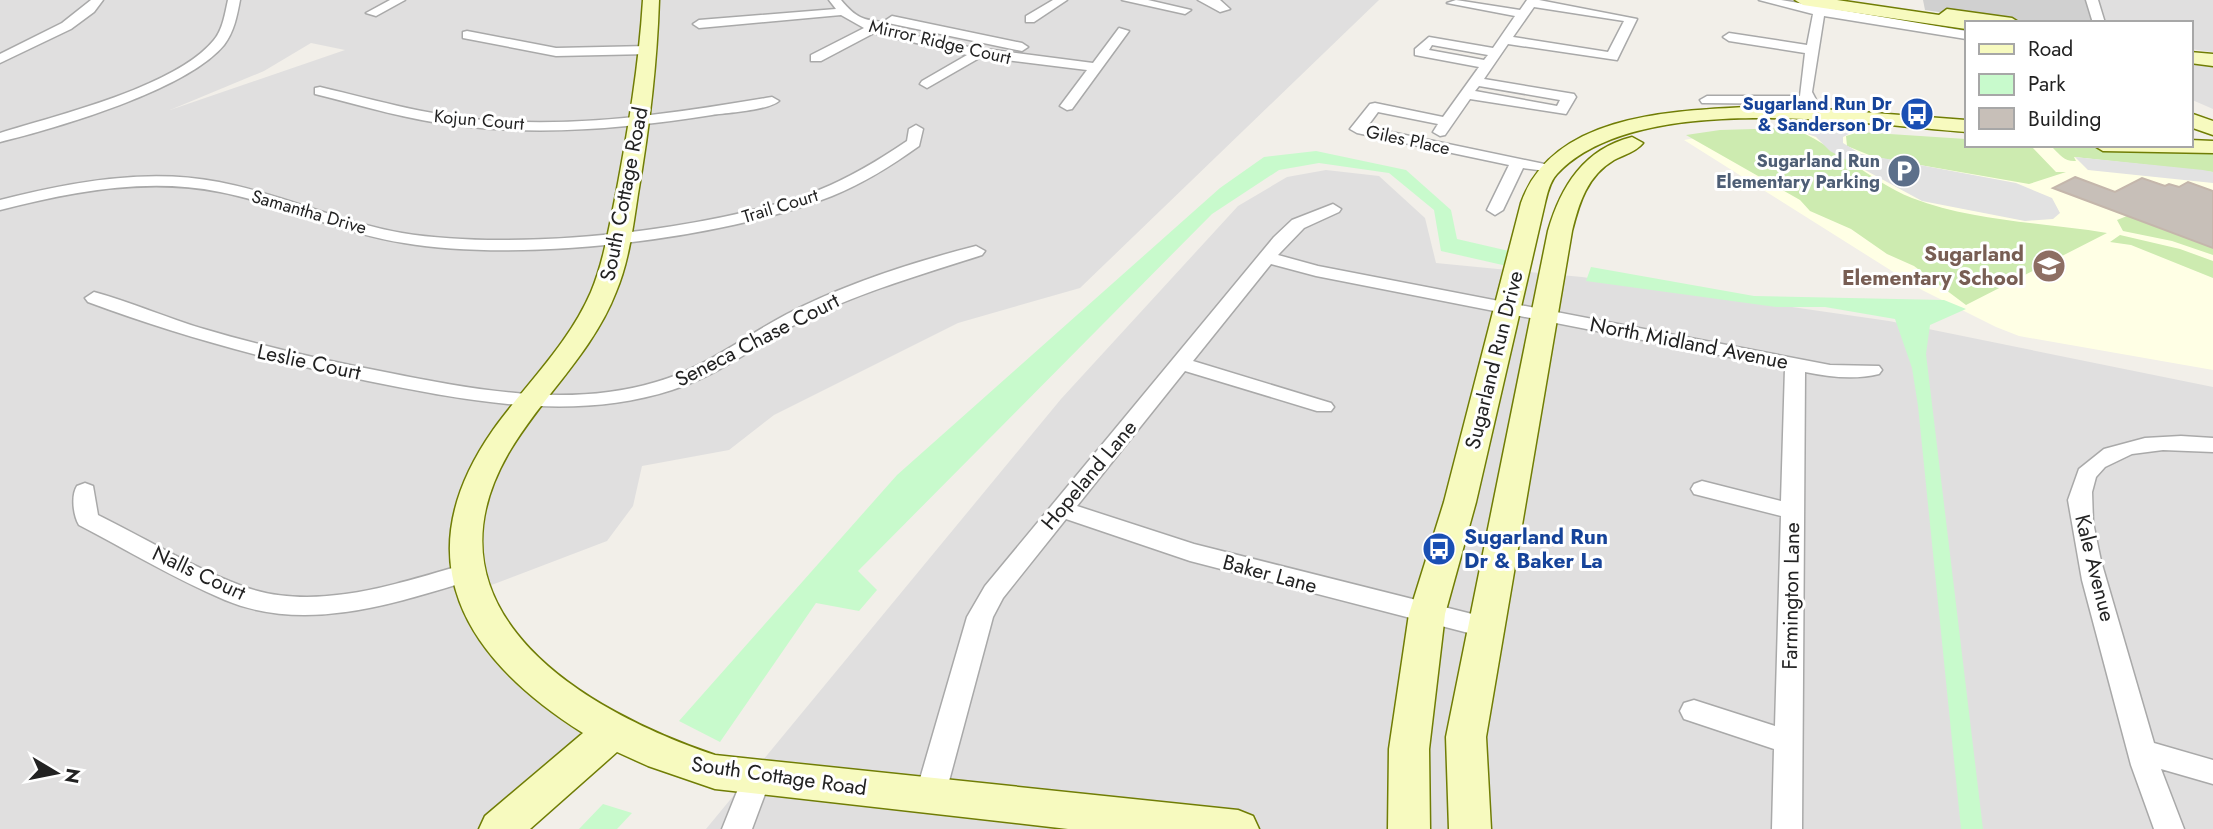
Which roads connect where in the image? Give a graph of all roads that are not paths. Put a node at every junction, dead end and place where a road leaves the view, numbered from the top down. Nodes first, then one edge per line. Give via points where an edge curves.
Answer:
1 (97, 0) edge
2 (234, 0) edge
3 (400, 0) edge
4 (651, 0) edge
5 (669, 0) edge
6 (1061, 0) edge
7 (1129, 0) edge
8 (1204, 0) edge
9 (1765, 0) edge
10 (1802, 0) edge
11 (1853, 0) edge
12 (2092, 0) edge
13 (1453, 3) dead end
14 (838, 6) edge
15 (1529, 6) edge
16 (1224, 9) dead end
17 (1185, 10) dead end
18 (1819, 12) junction
19 (372, 13) dead end
20 (1030, 19) dead end
21 (1998, 21) edge
22 (2098, 21) edge
23 (872, 22) junction
24 (699, 24) dead end
25 (1965, 24) edge
26 (1123, 30) dead end
27 (467, 35) dead end
28 (1965, 35) edge
29 (1729, 37) dead end
30 (1505, 40) junction
31 (997, 43) junction
32 (1031, 49) dead end
33 (2192, 49) edge
34 (649, 50) junction
35 (1812, 50) junction
36 (1496, 52) junction
37 (2213, 52) edge
38 (977, 54) junction
39 (2192, 57) edge
40 (816, 58) dead end
41 (0, 59) edge
42 (2213, 60) edge
43 (1486, 64) junction
44 (1097, 67) junction
45 (1475, 81) junction
46 (927, 84) dead end
47 (320, 91) dead end
48 (1467, 94) junction
49 (1707, 100) dead end
50 (772, 101) dead end
51 (1066, 106) dead end
52 (2192, 107) edge
53 (1814, 113) junction
54 (2213, 117) edge
55 (640, 120) junction
56 (2192, 120) edge
57 (1447, 122) junction
58 (1965, 126) edge
59 (916, 129) dead end
60 (2213, 132) edge
61 (1965, 135) edge
62 (2192, 136) edge
63 (0, 138) edge
64 (1431, 145) junction
65 (2192, 147) edge
66 (2213, 147) edge
67 (1518, 163) junction
68 (1549, 169) junction
69 (0, 205) edge
70 (1333, 209) dead end
71 (1495, 211) dead end
72 (620, 236) junction
73 (976, 251) dead end
74 (1266, 257) junction
75 (94, 298) dead end
76 (1506, 308) junction
77 (1542, 314) junction
78 (1181, 364) junction
79 (1795, 364) junction
80 (1872, 370) dead end
81 (531, 400) junction
82 (1324, 407) dead end
83 (2213, 445) edge
84 (1702, 489) dead end
85 (85, 491) dead end
86 (1060, 509) junction
87 (1792, 511) junction
88 (466, 573) junction
89 (1427, 614) junction
90 (1484, 627) junction
91 (1694, 711) dead end
92 (612, 732) junction
93 (1789, 742) junction
94 (2144, 752) junction
95 (2213, 772) edge
96 (756, 778) junction
97 (930, 796) junction
98 (1093, 821) edge
99 (500, 829) edge
100 (737, 829) edge
101 (1238, 829) edge
102 (1409, 829) edge
103 (1469, 829) edge
104 (1787, 829) edge
105 (2169, 829) edge

1 - 41 street via 72,21
2 - 63 street via 226,34 216,47 184,68 123,97
3 - 19 street
4 - 34 street, South Cottage Road
5 - 34 street, South Cottage Road
6 - 20 street
7 - 17 street
8 - 16 street
9 - 18 street
10 - 25 street
11 - 21 street
12 - 22 street
13 - 15 street
14 - 23 street, Mirror Ridge Court
14 - 24 street
15 - 30 street
15 - 30 street via 1631,19 1612,57
18 - 28 street
18 - 35 street
23 - 31 street via 891,20
23 - 38 street, Mirror Ridge Court
23 - 40 street
26 - 44 street
27 - 34 street via 556,52
29 - 35 street
30 - 36 street
31 - 32 street
31 - 38 street
33 - 37 street
34 - 55 street, South Cottage Road
35 - 53 street via 1805,92
36 - 43 street
36 - 43 street via 1429,41 1420,52
38 - 44 street, Mirror Ridge Court
38 - 46 street
39 - 42 street
43 - 45 street
44 - 51 street
45 - 48 street
45 - 48 street via 1569,97 1561,111
47 - 55 street, Kojun Court via 470,123
48 - 57 street
49 - 53 street
50 - 55 street, Kojun Court
52 - 54 street
53 - 58 street, Sugarland Run Drive
53 - 61 street, Sugarland Run Drive
53 - 68 street, Sugarland Run Drive via 1734,112 1653,122 1603,136
53 - 77 street, Sugarland Run Drive via 1673,131 1627,145 1595,163 1570,192
55 - 72 street, South Cottage Road
56 - 60 street
57 - 64 street
57 - 64 street, Giles Place via 1375,107 1357,129
59 - 72 street, Trail Court via 914,143 818,195 735,220
60 - 62 street
64 - 67 street, Giles Place
65 - 66 street
67 - 68 street, Giles Place
67 - 71 street
68 - 76 street, Sugarland Run Drive via 1533,203
69 - 72 street, Samantha Drive via 75,189 174,182 227,189 384,234 431,242 524,244
70 - 74 street, Hopeland Lane via 1298,224
72 - 81 street, South Cottage Road via 592,318
73 - 81 street, Seneca Chase Court via 801,314 735,355 679,381 609,397
74 - 76 street, North Midland Avenue via 1315,271
74 - 78 street, Hopeland Lane
75 - 81 street, Leslie Court via 162,325 264,352 439,389
76 - 77 street, North Midland Avenue
76 - 89 street, Sugarland Run Drive via 1460,502
77 - 79 street, North Midland Avenue
77 - 90 street, Sugarland Run Drive
78 - 82 street
78 - 86 street, Hopeland Lane
79 - 80 street, North Midland Avenue via 1830,371
79 - 87 street, Farmington Lane
81 - 88 street, South Cottage Road via 478,483 468,511
83 - 94 street, Kale Avenue via 2124,450 2098,463 2082,484 2082,524
84 - 87 street
85 - 88 street, Nalls Court via 87,519 235,594 271,603 301,606 370,600
86 - 89 street, Baker Lane via 1189,552
86 - 97 street, Hopeland Lane via 994,592 980,617
87 - 93 street, Farmington Lane
88 - 92 street, South Cottage Road via 497,642 514,661 552,695
89 - 90 street, Baker Lane
89 - 102 street, Sugarland Run Drive via 1409,749
90 - 103 street, Sugarland Run Drive via 1466,737
91 - 93 street
92 - 96 street, South Cottage Road via 665,758
92 - 99 street
93 - 104 street, Farmington Lane
94 - 95 street
94 - 105 street, Kale Avenue
96 - 97 street, South Cottage Road
96 - 100 street
97 - 98 street, South Cottage Road
98 - 101 street, South Cottage Road

